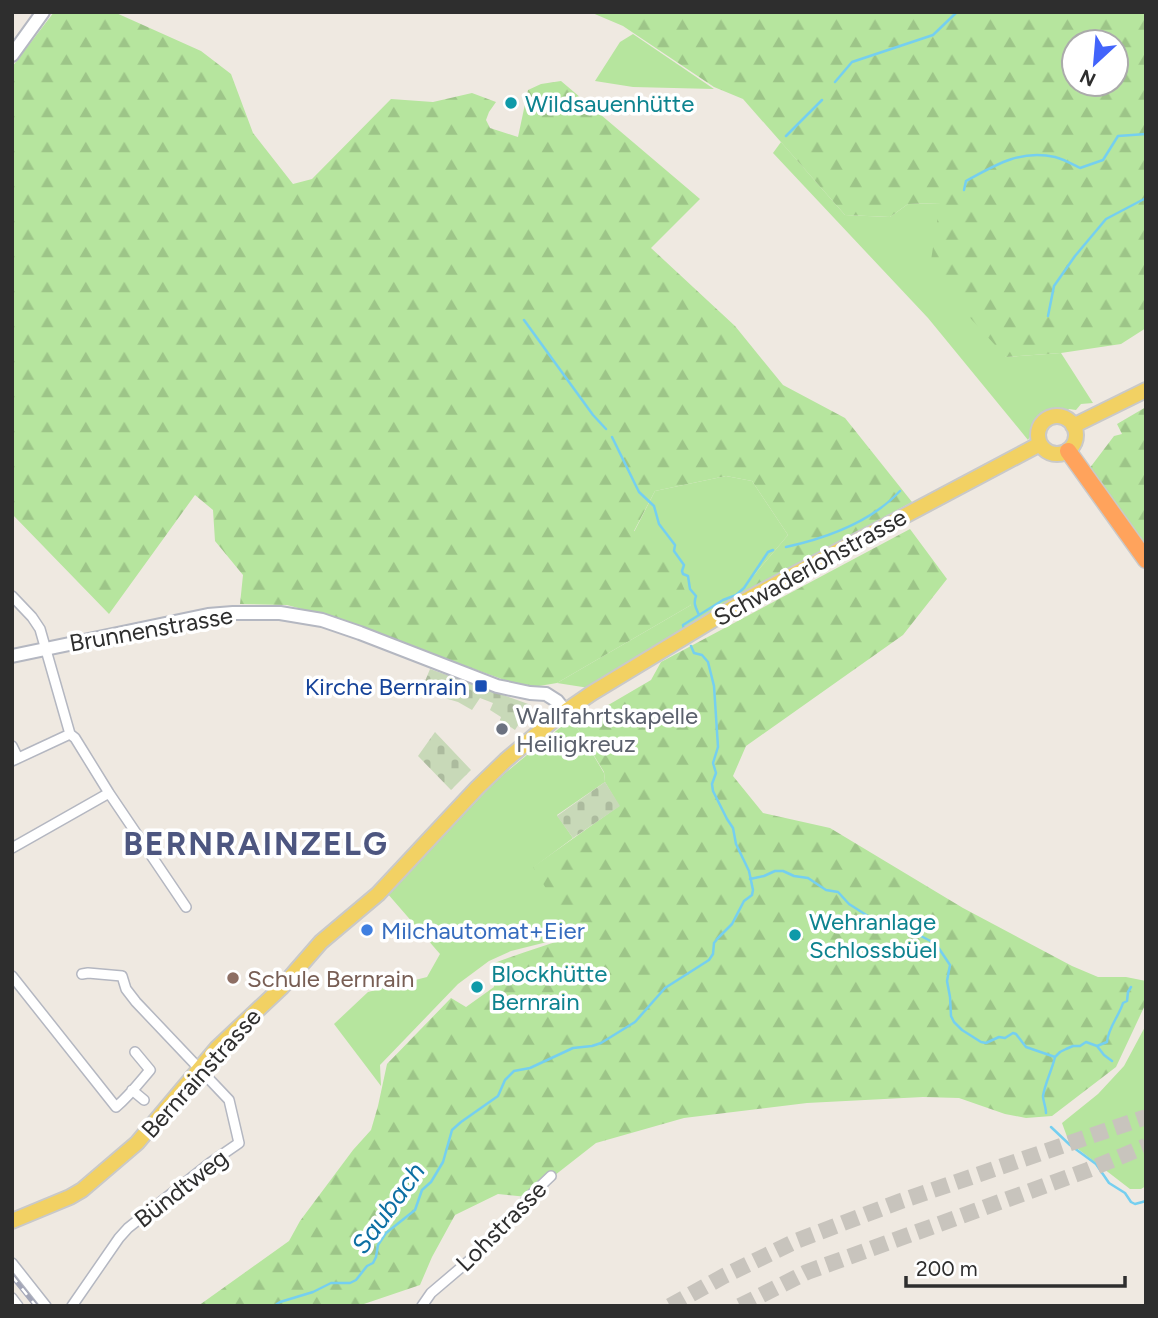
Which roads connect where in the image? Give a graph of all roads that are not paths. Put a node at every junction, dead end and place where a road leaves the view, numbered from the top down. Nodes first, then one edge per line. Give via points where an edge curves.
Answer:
1 (43, 12) edge
2 (12, 55) edge
3 (1146, 390) edge
4 (1073, 426) junction
5 (1040, 444) junction
6 (1068, 451) junction
7 (1146, 560) edge
8 (12, 596) edge
9 (45, 649) junction
10 (12, 656) edge
11 (584, 698) joint
12 (561, 714) junction
13 (70, 734) junction
14 (12, 746) edge
15 (15, 759) edge
16 (109, 793) junction
17 (12, 848) edge
18 (186, 907) dead end
19 (82, 974) dead end
20 (12, 976) edge
21 (135, 1052) dead end
22 (200, 1068) junction
23 (132, 1090) junction
24 (144, 1100) dead end
25 (551, 1176) dead end
26 (12, 1221) edge
27 (12, 1263) edge
28 (12, 1298) edge
29 (18, 1306) edge
30 (46, 1306) edge
31 (72, 1306) edge
32 (422, 1306) edge

1 - 2 main road
3 - 4 main road
4 - 5 main road via 1064,418 1045,421 1038,434
4 - 6 main road via 1076,437
5 - 6 main road via 1049,453
5 - 11 main road, Schwaderlohstrasse via 744,601
6 - 7 highway
8 - 9 street via 37,623
9 - 10 main road, Brunnenstrasse
9 - 12 main road, Brunnenstrasse via 208,615 280,613 322,620 497,686 530,693
9 - 13 street
11 - 12 main road, Bernrainstrasse
12 - 22 main road, Bernrainstrasse via 477,788 378,894 321,942
13 - 15 street
13 - 16 street
14 - 15 street
16 - 17 street
16 - 18 street
19 - 22 street via 122,976 135,1002
20 - 23 street via 116,1107
21 - 23 street via 150,1070
22 - 26 main road, Bernrainstrasse via 137,1143 82,1190
22 - 31 street, Bündtweg via 229,1100 239,1143 128,1228
23 - 24 street
25 - 32 street, Lohstrasse via 491,1242
27 - 30 street
28 - 29 street

